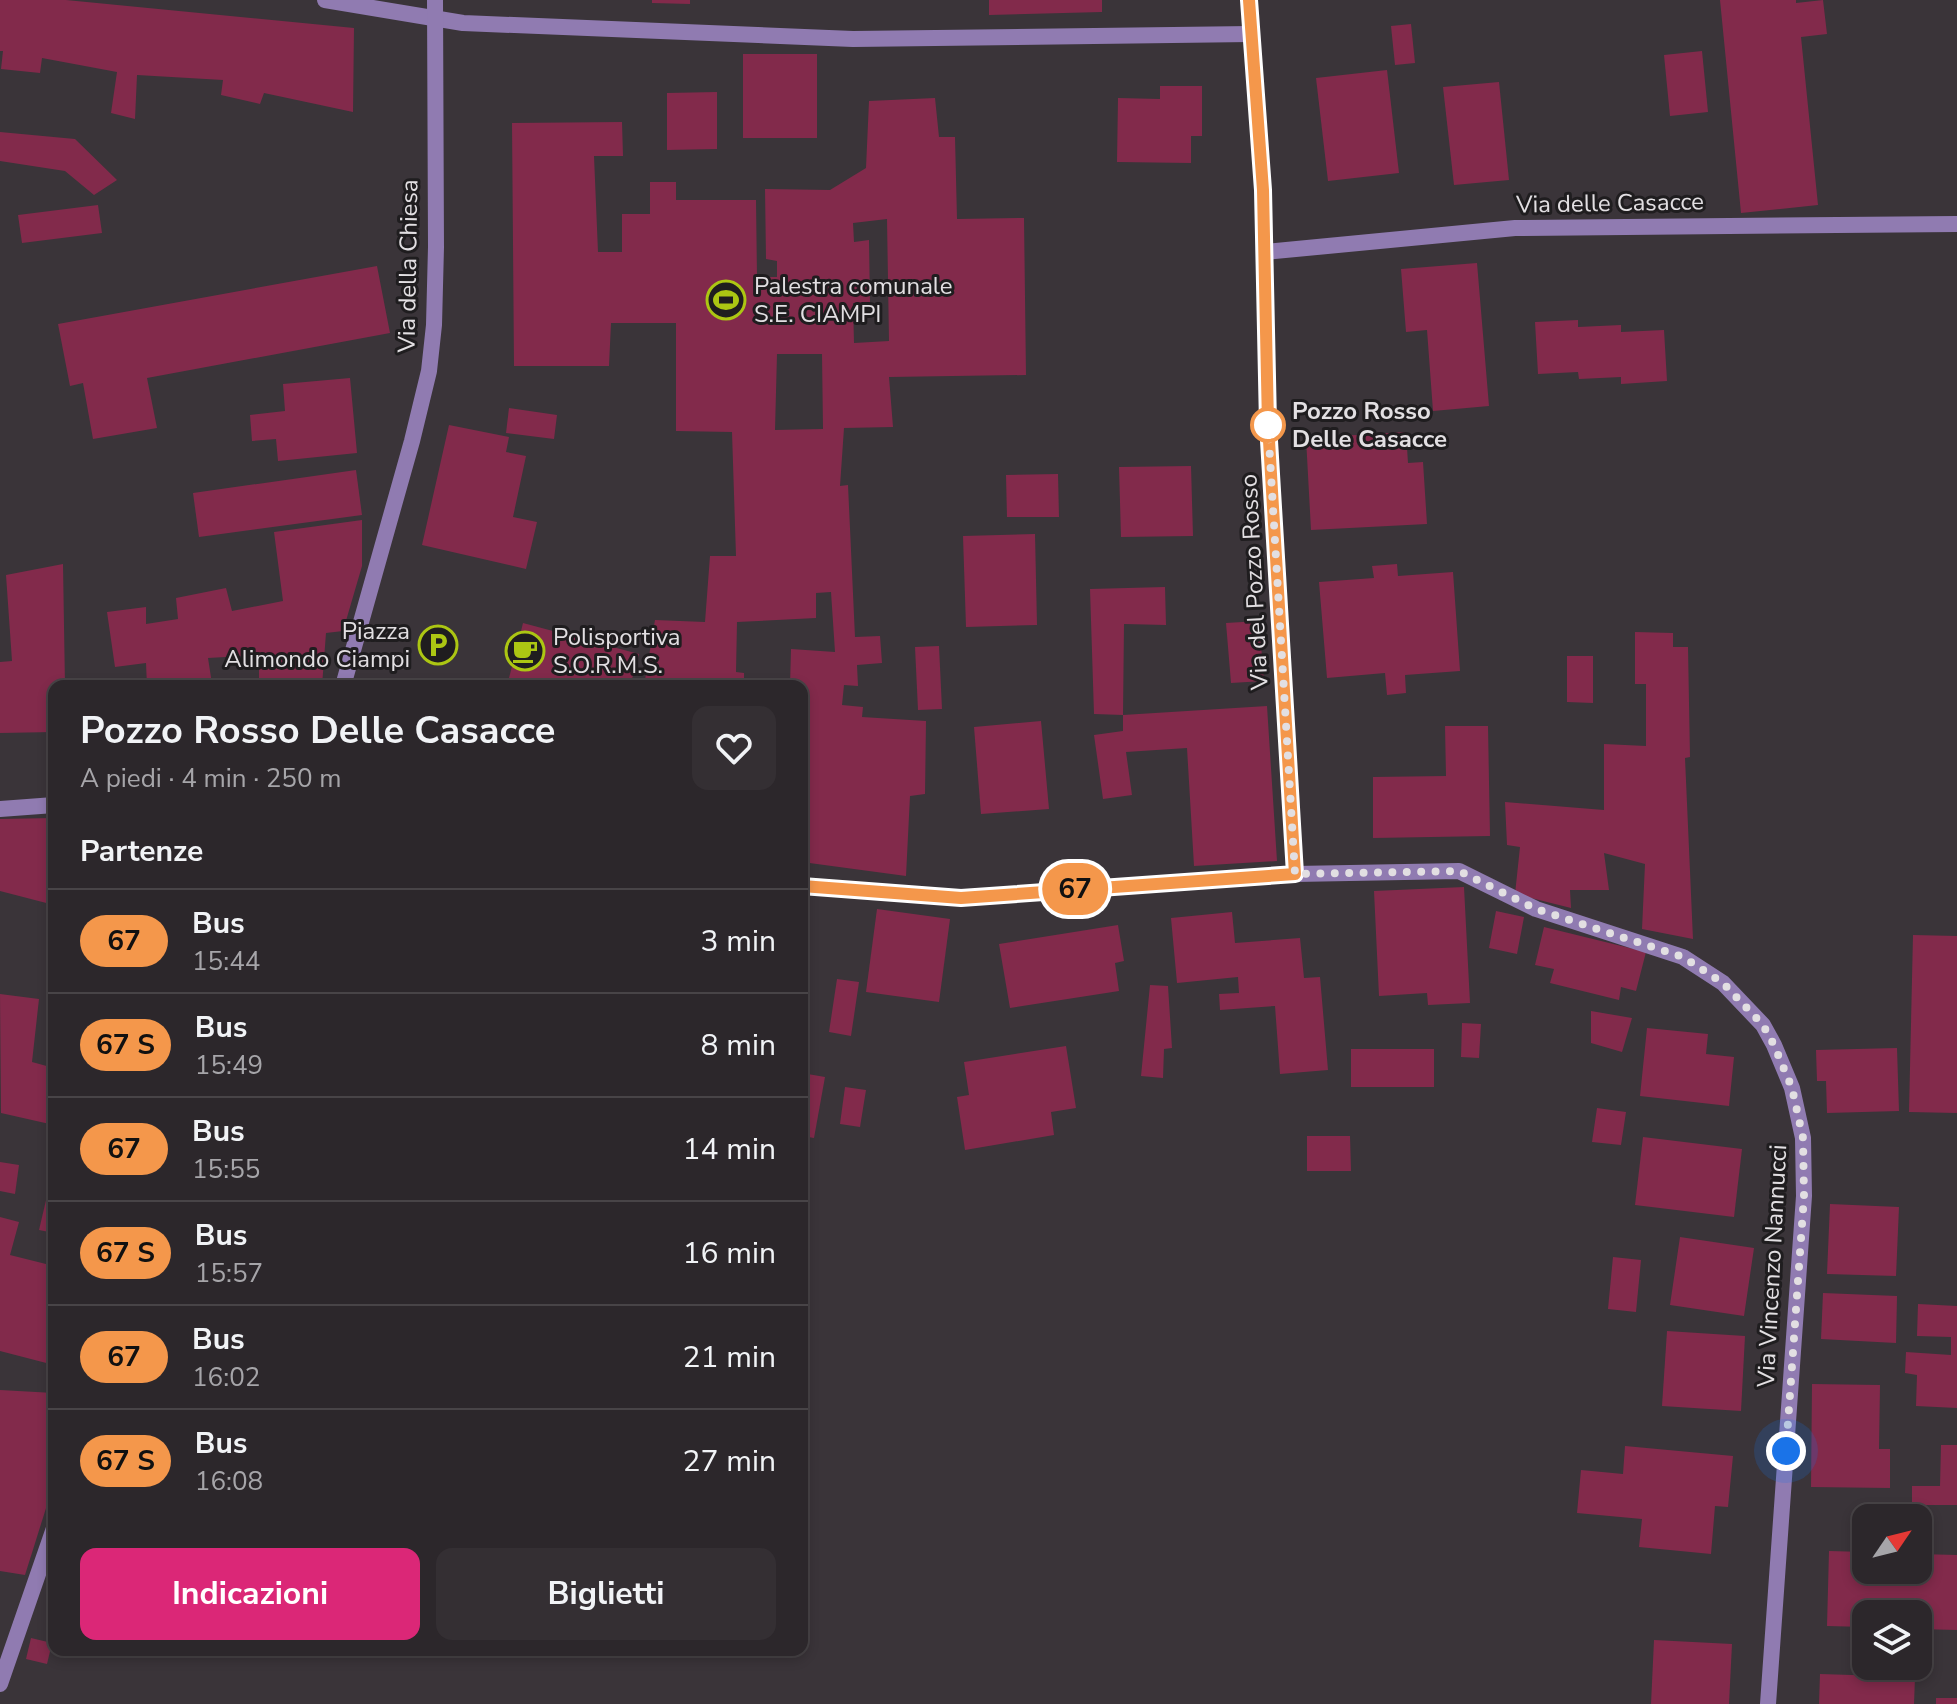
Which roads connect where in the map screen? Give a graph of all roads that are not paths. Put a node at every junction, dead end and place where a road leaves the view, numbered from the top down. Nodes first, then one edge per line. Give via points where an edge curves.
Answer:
1 (325, 0) edge
2 (1249, 0) edge
3 (435, 8) edge
4 (1251, 34) junction
5 (1957, 224) edge
6 (1265, 252) junction
7 (345, 680) edge
8 (48, 805) edge
9 (0, 809) edge
10 (1295, 874) junction
11 (808, 886) edge
12 (48, 1545) edge
13 (0, 1684) edge
14 (1768, 1704) edge

1 - 3 street
2 - 4 street, Via del Pozzo Rosso
3 - 4 street via 463,23 853,39
3 - 7 street, Via della Chiesa via 434,325 429,371
4 - 6 street, Via del Pozzo Rosso
5 - 6 street, Via delle Casacce via 1515,228
6 - 10 street, Via del Pozzo Rosso via 1268,424
8 - 9 street
10 - 11 street, Via Vincenzo Nannucci via 961,898
10 - 14 street, Via Vincenzo Nannucci via 1459,871 1536,909 1683,957 1729,989 1763,1025 1792,1088 1804,1165
12 - 13 street

